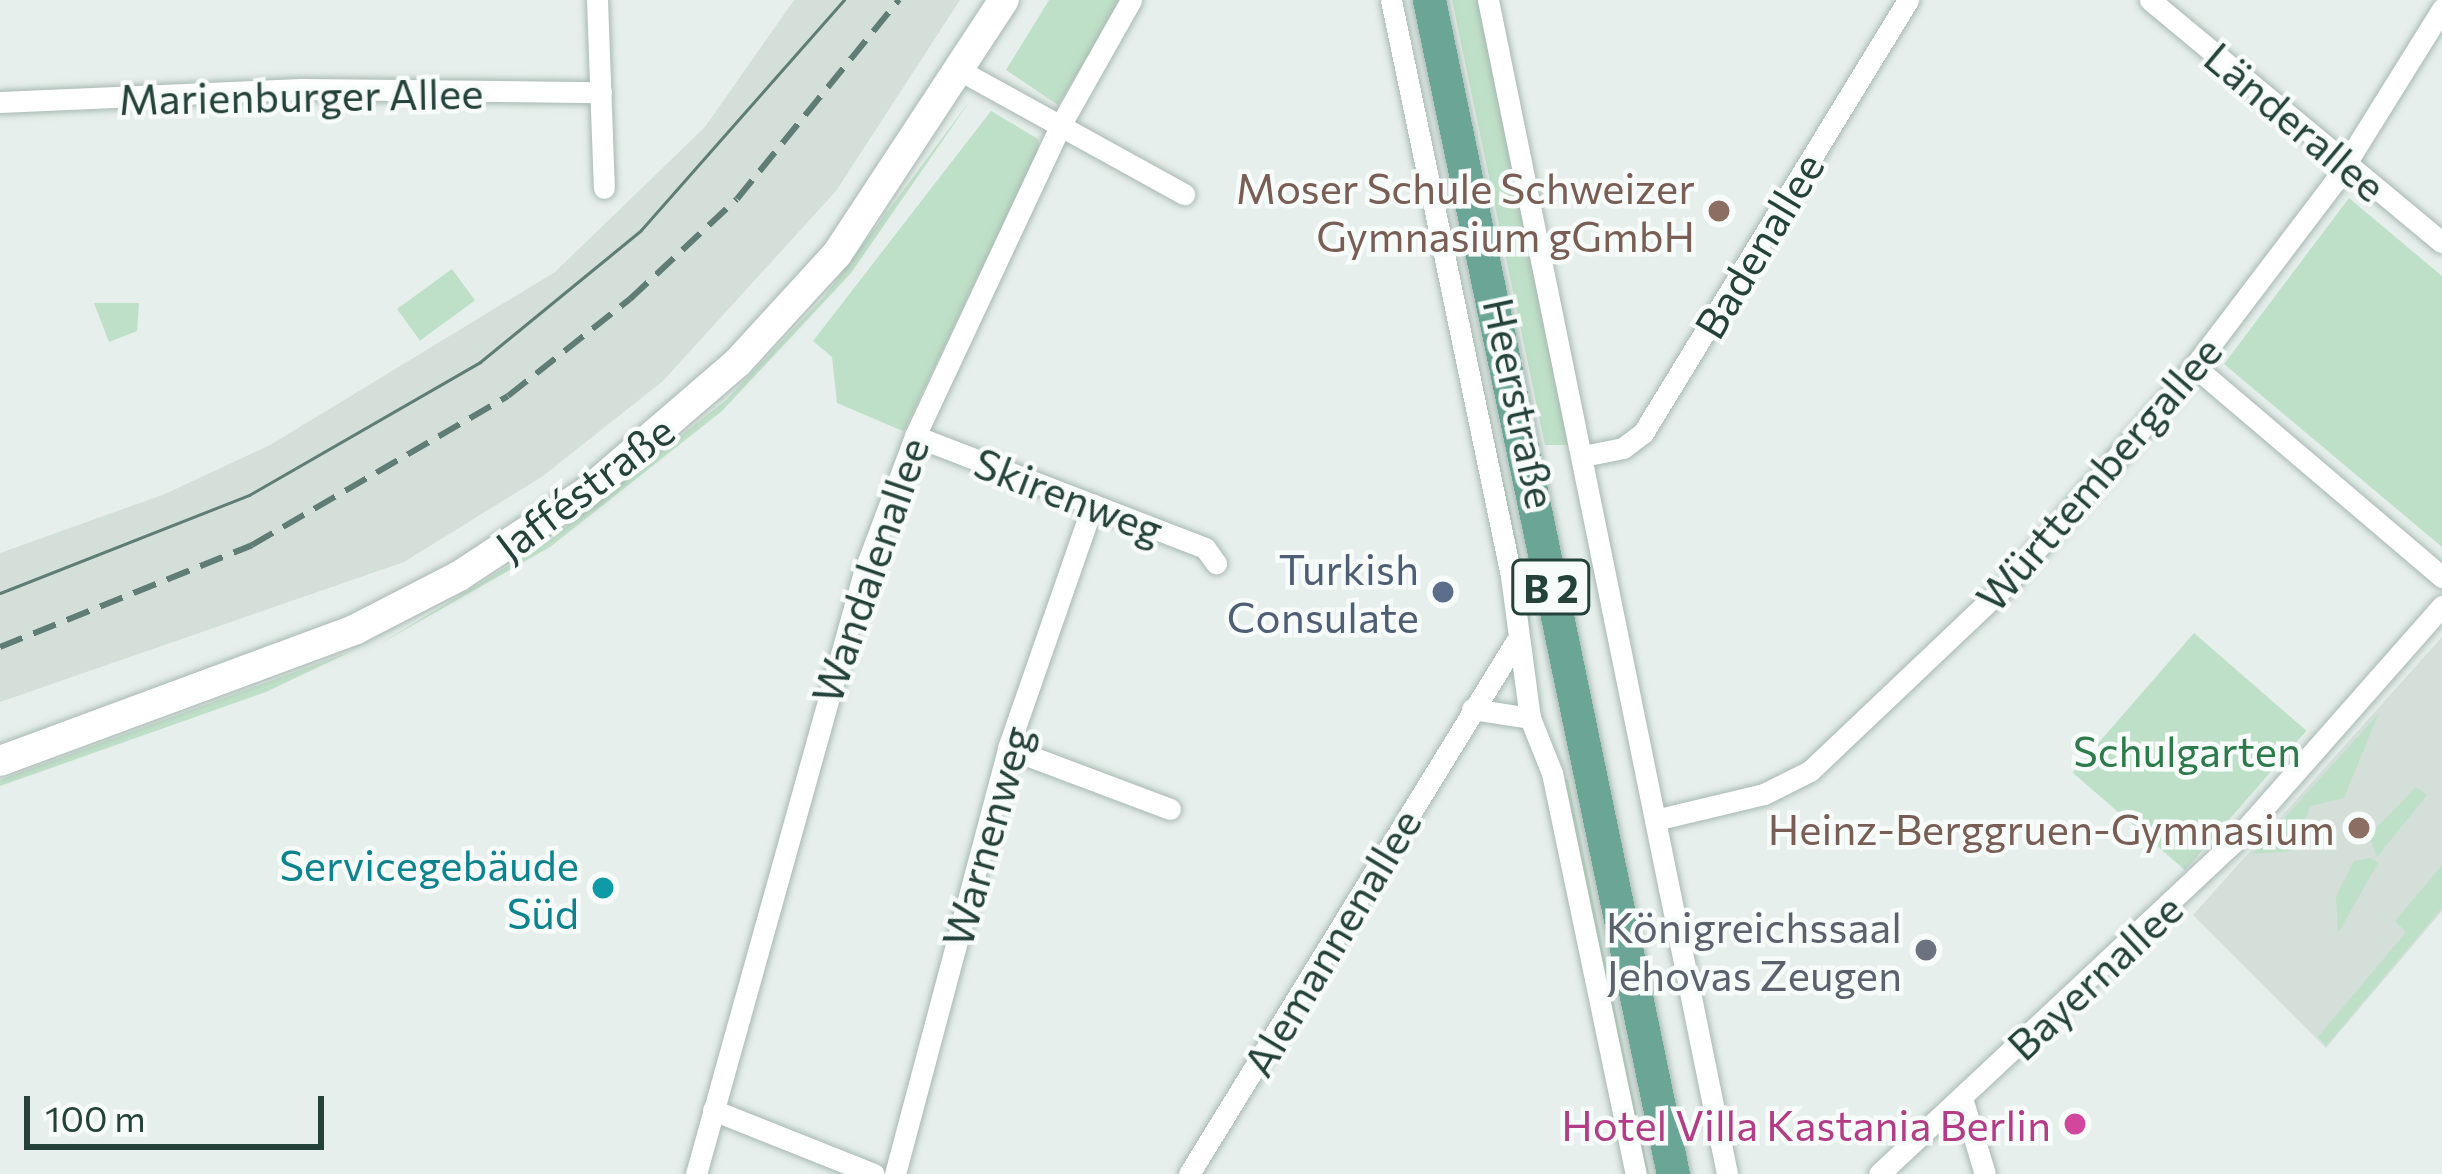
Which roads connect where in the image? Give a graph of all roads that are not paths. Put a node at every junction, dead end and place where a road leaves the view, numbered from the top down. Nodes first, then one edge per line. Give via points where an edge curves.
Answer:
1 (597, 0) edge
2 (1004, 0) edge
3 (1131, 0) edge
4 (1391, 0) edge
5 (1429, 0) edge
6 (1488, 0) edge
7 (1908, 0) edge
8 (2150, 0) edge
9 (2442, 9) edge
10 (962, 71) junction
11 (601, 92) junction
12 (0, 102) edge
13 (1060, 126) junction
14 (2348, 162) junction
15 (604, 188) dead end
16 (1184, 194) dead end
17 (2442, 242) edge
18 (2194, 366) junction
19 (915, 436) junction
20 (1583, 455) junction
21 (1093, 504) junction
22 (1216, 563) dead end
23 (2442, 577) edge
24 (2442, 606) edge
25 (1515, 643) junction
26 (1472, 709) junction
27 (1530, 718) junction
28 (1008, 748) junction
29 (0, 761) edge
30 (1170, 808) dead end
31 (1654, 820) junction
32 (1962, 1098) junction
33 (713, 1110) junction
34 (696, 1174) edge
35 (874, 1174) edge
36 (895, 1174) edge
37 (1189, 1174) edge
38 (1636, 1174) edge
39 (1673, 1174) edge
40 (1727, 1174) edge
41 (1880, 1174) edge
42 (1985, 1174) edge

1 - 11 street
2 - 10 main road, Jafféstraße
3 - 13 street, Wandalenallee
4 - 25 street, Heerstraße via 1511,576
5 - 39 main road, Heerstraße / B 2
6 - 20 street, Heerstraße
7 - 20 street, Badenallee via 1642,433 1623,448
8 - 14 street, Länderallee
9 - 14 street, Württembergallee
10 - 13 street
10 - 29 main road, Jafféstraße via 873,207 798,299 672,424 587,492 459,576 356,629
11 - 12 street, Marienburger Allee via 301,89
11 - 15 street
13 - 16 street
13 - 19 street, Wandalenallee
14 - 17 street, Länderallee
14 - 18 street, Württembergallee
18 - 23 street
18 - 31 street, Württembergallee via 2002,588 1847,742 1764,794
19 - 21 street, Skirenweg
19 - 33 street, Wandalenallee via 817,719
20 - 31 street, Heerstraße
21 - 22 street, Skirenweg via 1205,548
21 - 28 street, Warnenweg
24 - 32 street, Bayernallee via 2233,843
25 - 26 street, Alemannenallee
25 - 27 street, Heerstraße
26 - 27 street
26 - 37 street, Alemannenallee
27 - 38 street, Heerstraße via 1552,772
28 - 30 street
28 - 36 street, Warnenweg
31 - 40 street, Heerstraße
32 - 41 street, Bayernallee
32 - 42 street
33 - 34 street, Wandalenallee
33 - 35 street

